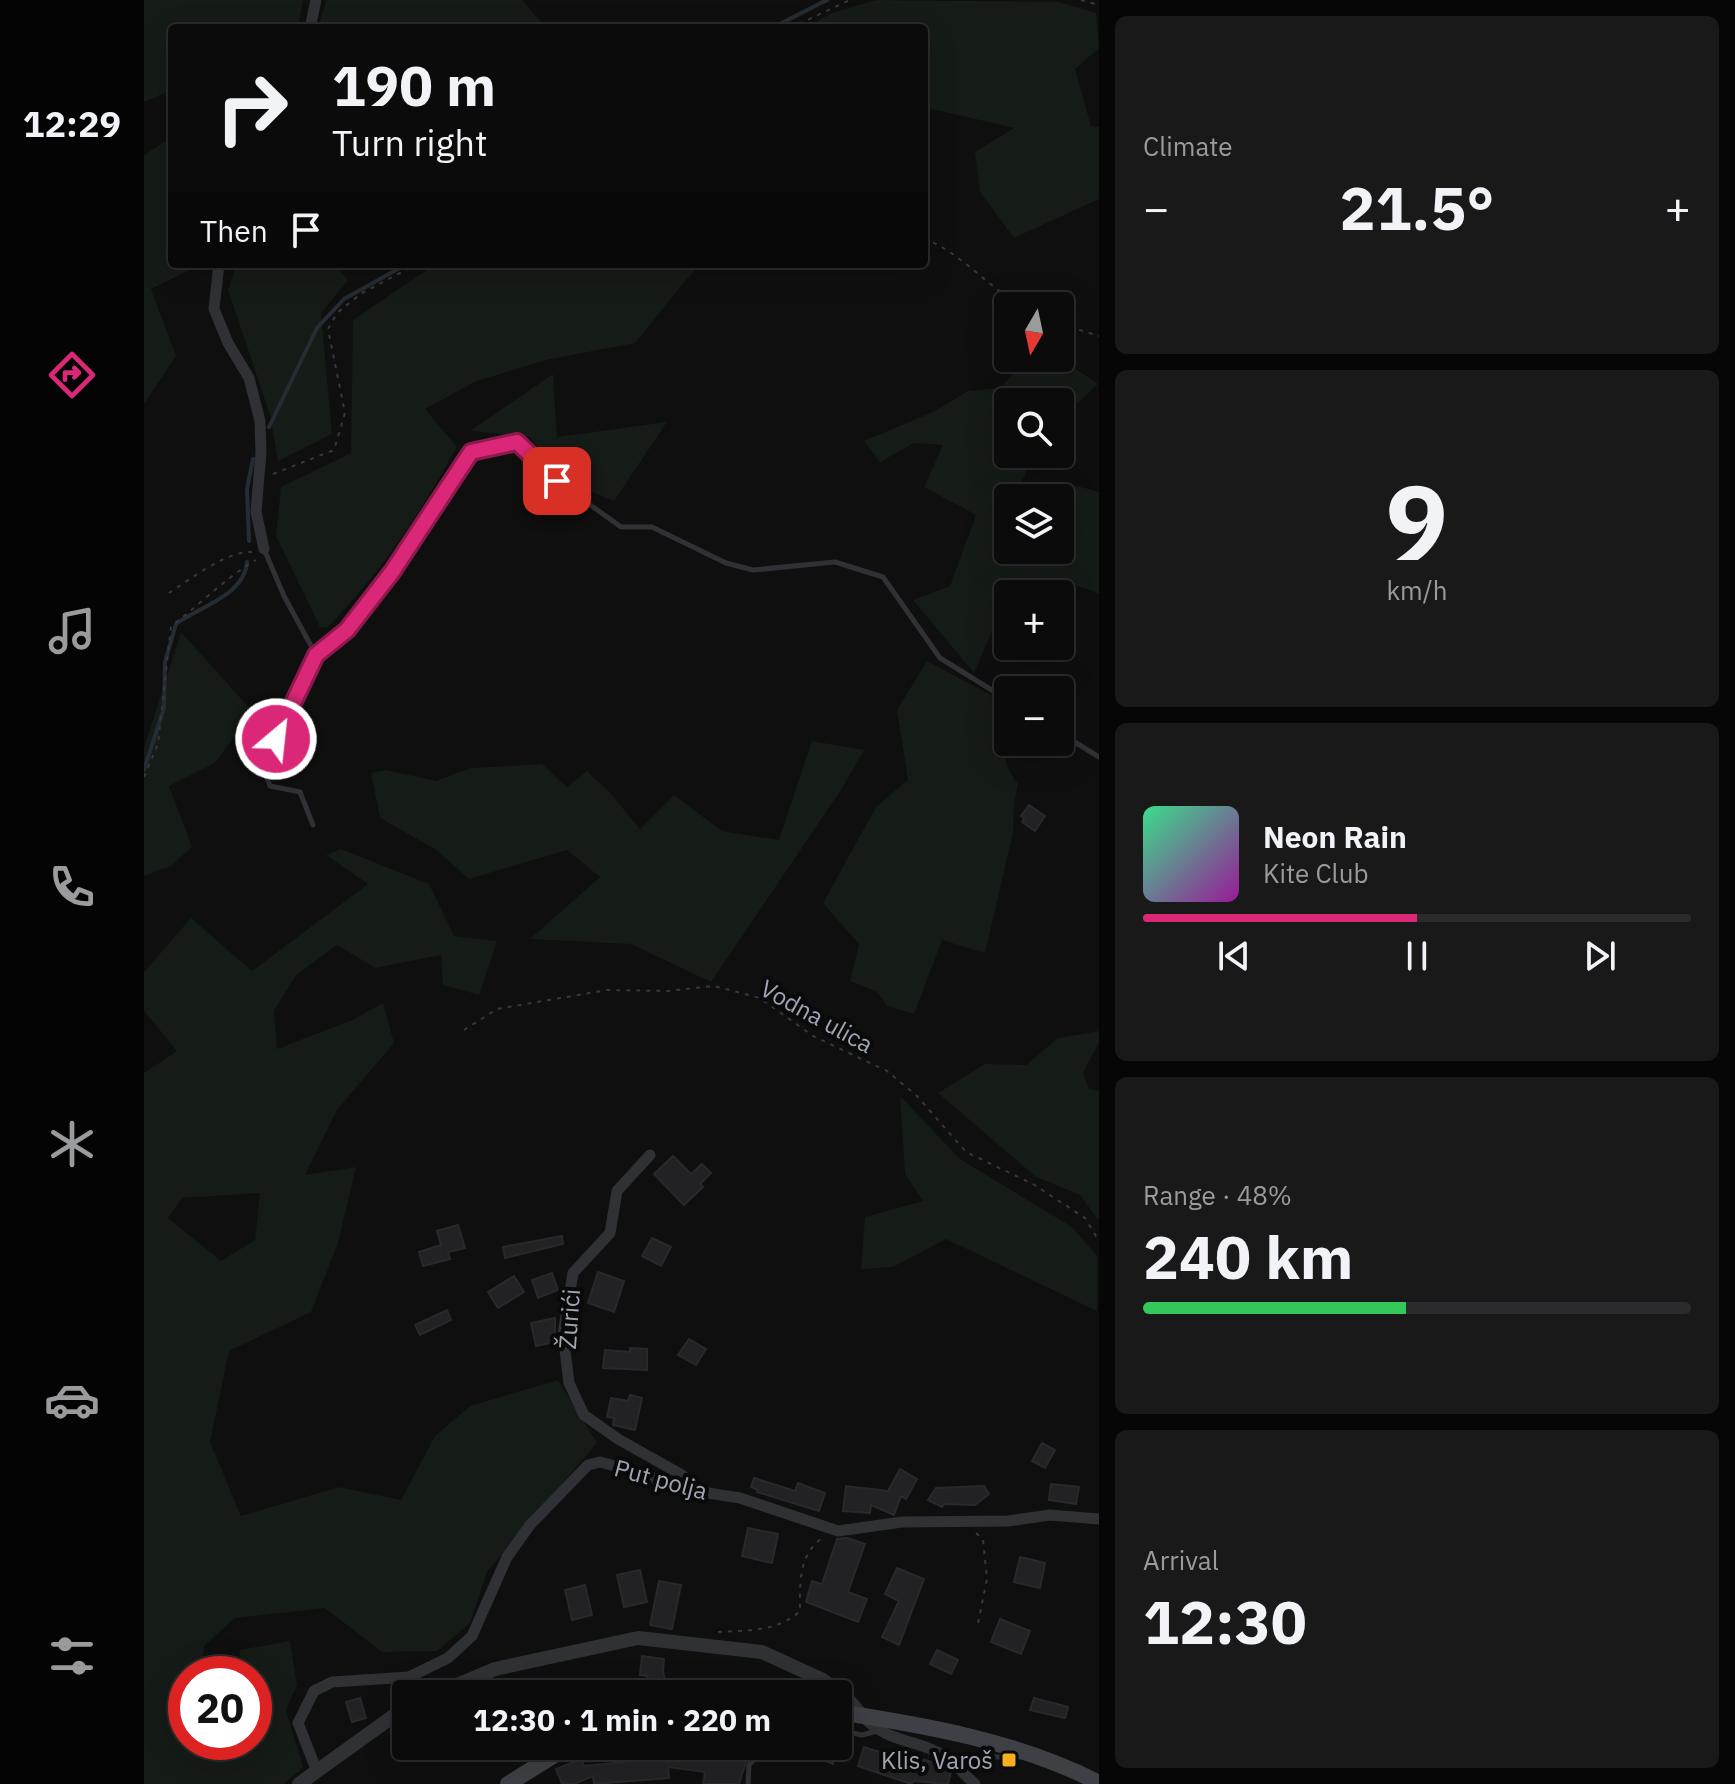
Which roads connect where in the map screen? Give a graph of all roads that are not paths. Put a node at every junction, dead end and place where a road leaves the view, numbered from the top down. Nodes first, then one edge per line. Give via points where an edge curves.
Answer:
1 (316, 0) edge
2 (311, 24) edge
3 (219, 268) edge
4 (266, 552) joint
5 (316, 655) junction
6 (994, 691) edge
7 (1074, 742) edge
8 (1099, 757) edge
9 (313, 825) dead end
10 (650, 1155) dead end
11 (701, 1492) junction
12 (1099, 1519) edge
13 (469, 1680) edge
14 (822, 1680) edge
15 (852, 1704) edge
16 (852, 1714) edge
17 (862, 1716) junction
18 (392, 1717) edge
19 (877, 1731) junction
20 (852, 1733) edge
21 (946, 1757) junction
22 (1032, 1757) junction
23 (547, 1760) edge
24 (754, 1760) edge
25 (316, 1769) junction
26 (1099, 1783) edge
27 (299, 1784) edge
28 (508, 1784) edge
29 (748, 1784) edge
30 (975, 1784) edge

1 - 2 street
3 - 4 street via 214,309 249,378 260,421 256,512
4 - 5 lane
5 - 6 lane via 347,630 392,572 471,452 517,442 557,481 621,527 652,527 726,563 753,570 835,562 883,577 940,658
5 - 9 lane via 262,764 270,786 300,792
7 - 8 lane
10 - 11 street, Žurići via 617,1191 610,1233 573,1273 563,1334 569,1383 584,1415
11 - 12 street, Put polja via 740,1498 838,1531 902,1522 1008,1521 1050,1515
11 - 25 street, Put polja via 600,1462 588,1465 530,1525 507,1557 472,1636 448,1658 409,1677 332,1682 314,1691 298,1723
13 - 14 street via 495,1669 638,1638 762,1652
15 - 17 street
16 - 17 main road
17 - 19 street
17 - 22 main road
18 - 25 street
19 - 20 lane
19 - 21 street
21 - 22 lane
21 - 30 street
22 - 26 main road
23 - 28 main road
24 - 29 lane
25 - 27 street

